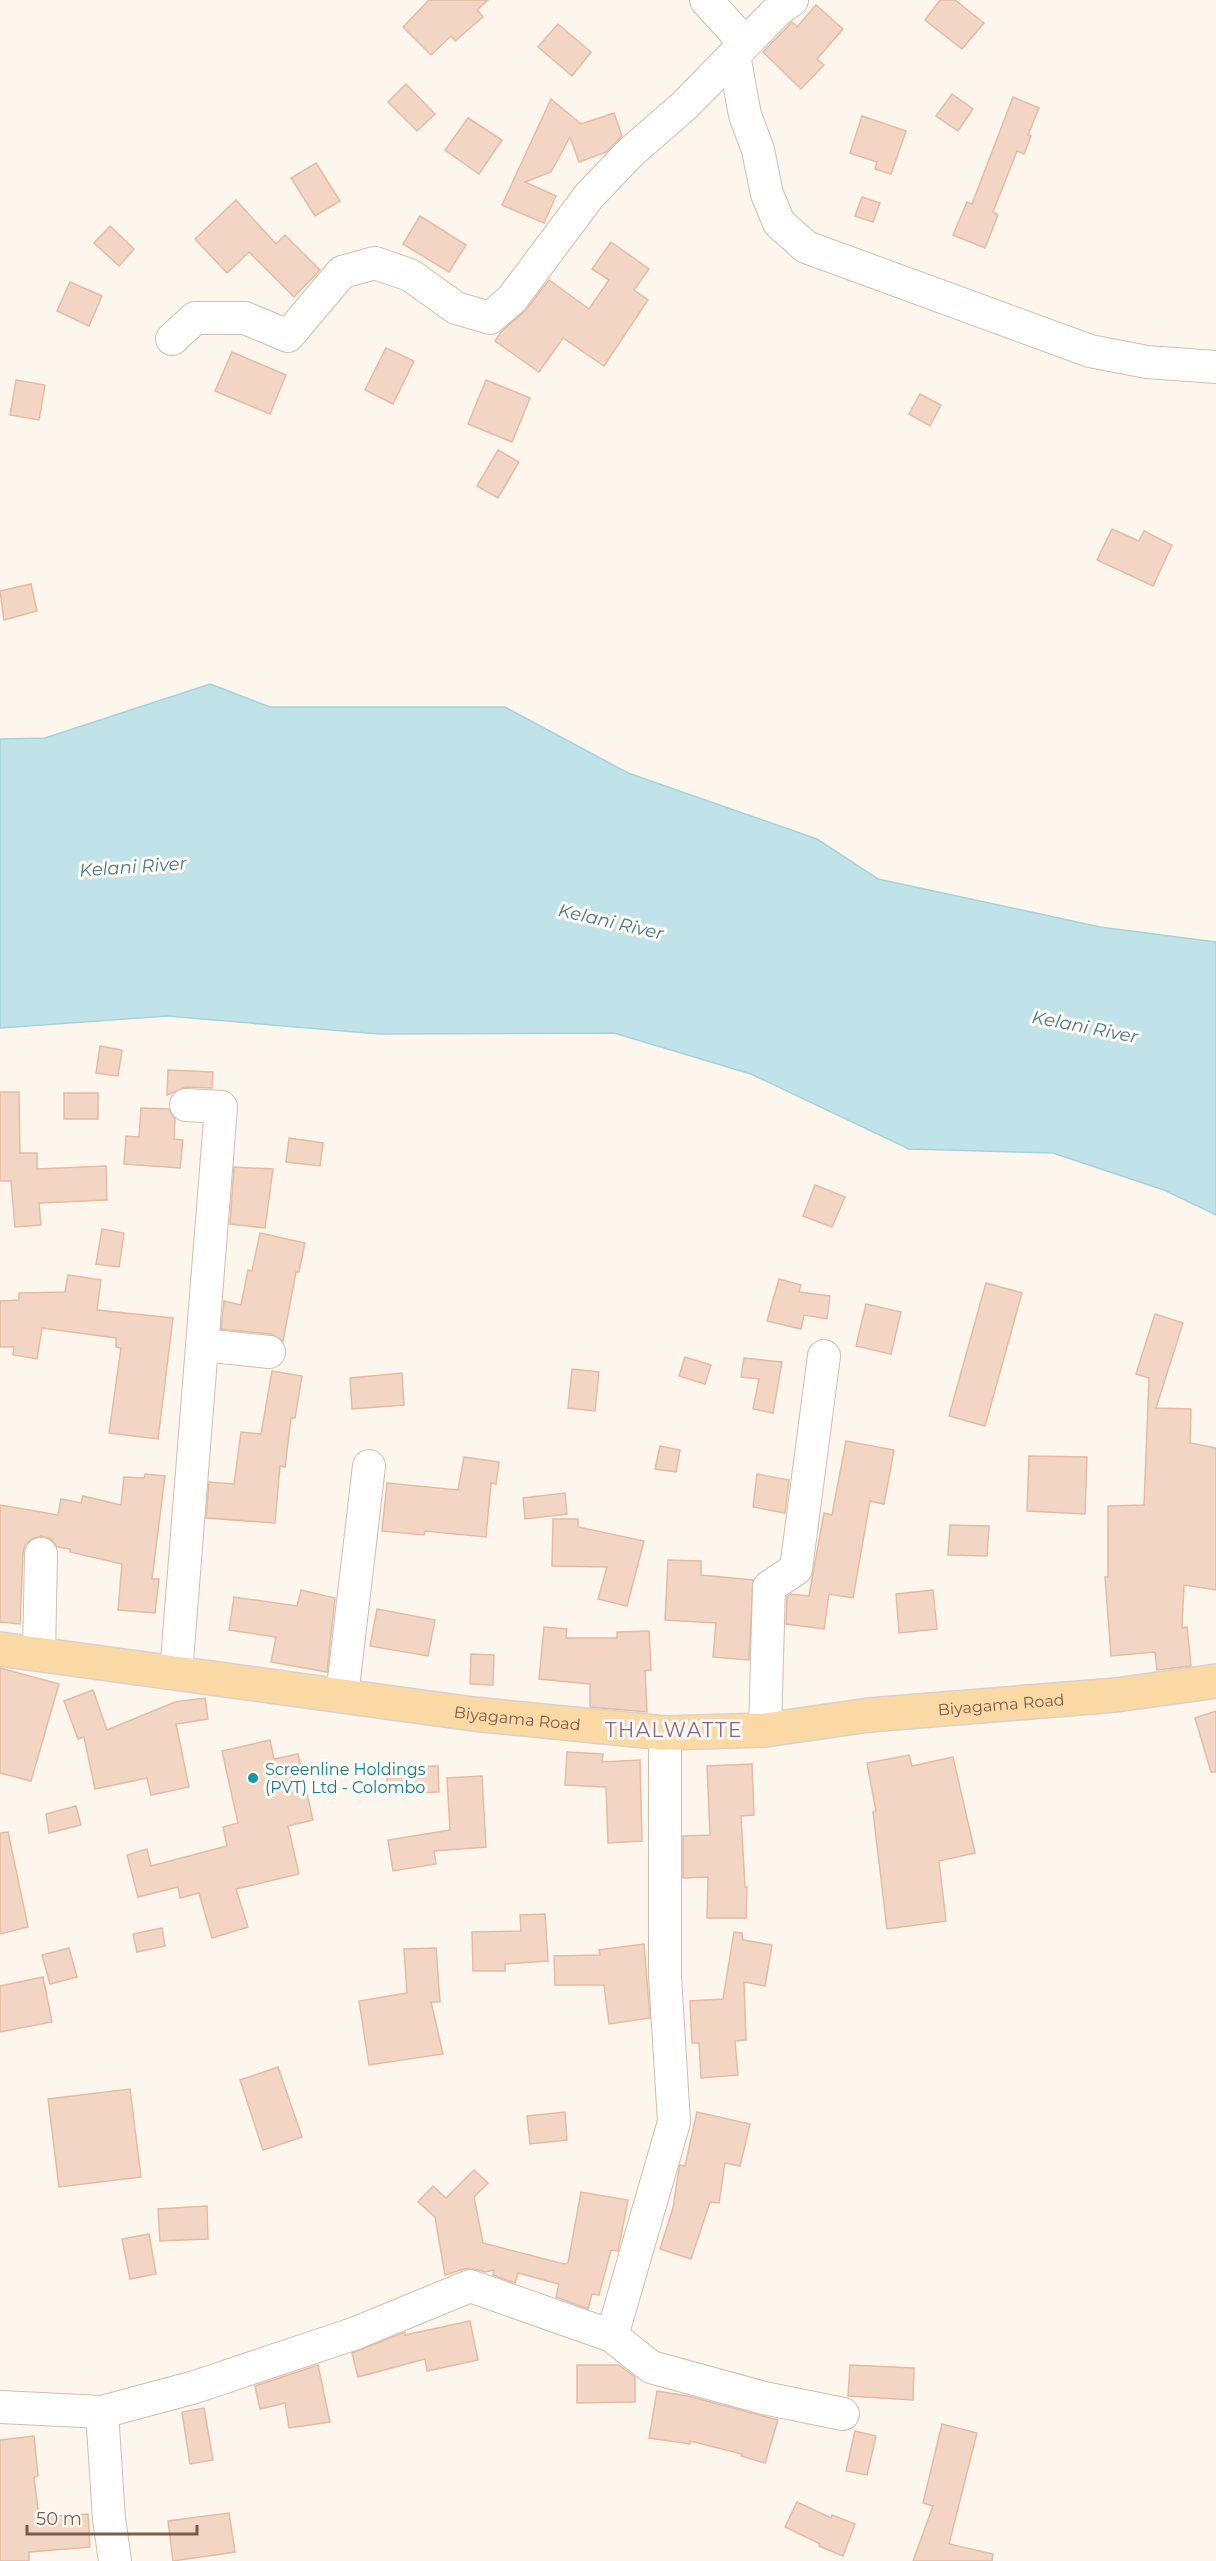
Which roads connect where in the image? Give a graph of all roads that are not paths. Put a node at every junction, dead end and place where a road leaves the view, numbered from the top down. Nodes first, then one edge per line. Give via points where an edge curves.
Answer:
1 (706, 0) edge
2 (792, 0) edge
3 (740, 50) junction
4 (172, 339) dead end
5 (1216, 367) edge
6 (186, 1105) dead end
7 (202, 1345) junction
8 (269, 1352) dead end
9 (824, 1356) dead end
10 (369, 1466) dead end
11 (40, 1554) dead end
12 (0, 1649) edge
13 (39, 1654) junction
14 (176, 1673) junction
15 (1216, 1681) edge
16 (342, 1696) junction
17 (765, 1730) junction
18 (665, 1733) junction
19 (612, 2336) junction
20 (0, 2407) edge
21 (102, 2412) junction
22 (843, 2414) dead end
23 (115, 2561) edge

1 - 3 street
2 - 3 street
3 - 4 street via 589,196 512,298 490,318 456,308 410,275 375,262 342,272 288,336 245,318 195,318
3 - 5 street via 745,115 758,150 767,194 779,224 806,247 1090,351 1147,362
6 - 7 street via 220,1107
7 - 8 street
7 - 14 street
9 - 17 street via 796,1569 769,1587
10 - 16 street
11 - 13 street
12 - 13 main road, Biyagama Road
13 - 14 main road, Biyagama Road
14 - 16 main road, Biyagama Road
15 - 17 main road, Biyagama Road via 1116,1695 869,1715
16 - 18 main road, Biyagama Road
17 - 18 main road, Biyagama Road
18 - 19 street via 666,1977 674,2122
19 - 21 street via 470,2286 356,2333 195,2387
19 - 22 street via 651,2367 764,2398
20 - 21 street
21 - 23 street

